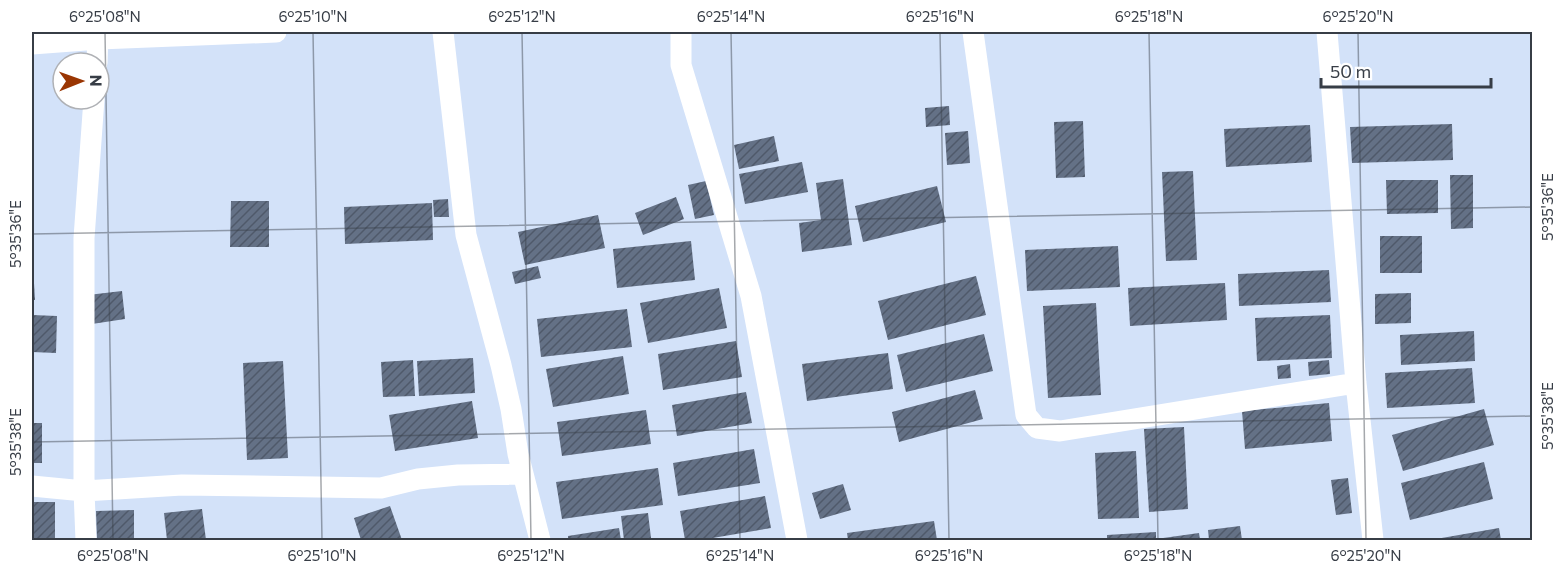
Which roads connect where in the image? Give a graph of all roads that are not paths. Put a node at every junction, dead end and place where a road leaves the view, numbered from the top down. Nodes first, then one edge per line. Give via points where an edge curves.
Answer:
1 (276, 32) edge
2 (443, 32) edge
3 (681, 32) edge
4 (973, 32) edge
5 (1327, 32) edge
6 (212, 33) edge
7 (99, 35) edge
8 (32, 44) edge
9 (98, 51) edge
10 (93, 111) edge
11 (1356, 383) junction
12 (523, 474) junction
13 (32, 486) edge
14 (84, 491) junction
15 (86, 540) edge
16 (540, 540) edge
17 (797, 540) edge
18 (1373, 540) edge

1 - 6 street
2 - 12 street via 466,235 501,365
3 - 17 street via 681,65 751,296
4 - 11 street via 1026,415 1037,428 1060,430
5 - 11 street
6 - 7 street
7 - 8 street
7 - 9 street
10 - 14 street via 84,238
11 - 18 street
12 - 14 street via 458,475 381,488 182,485
12 - 16 street
13 - 14 street
14 - 15 street

